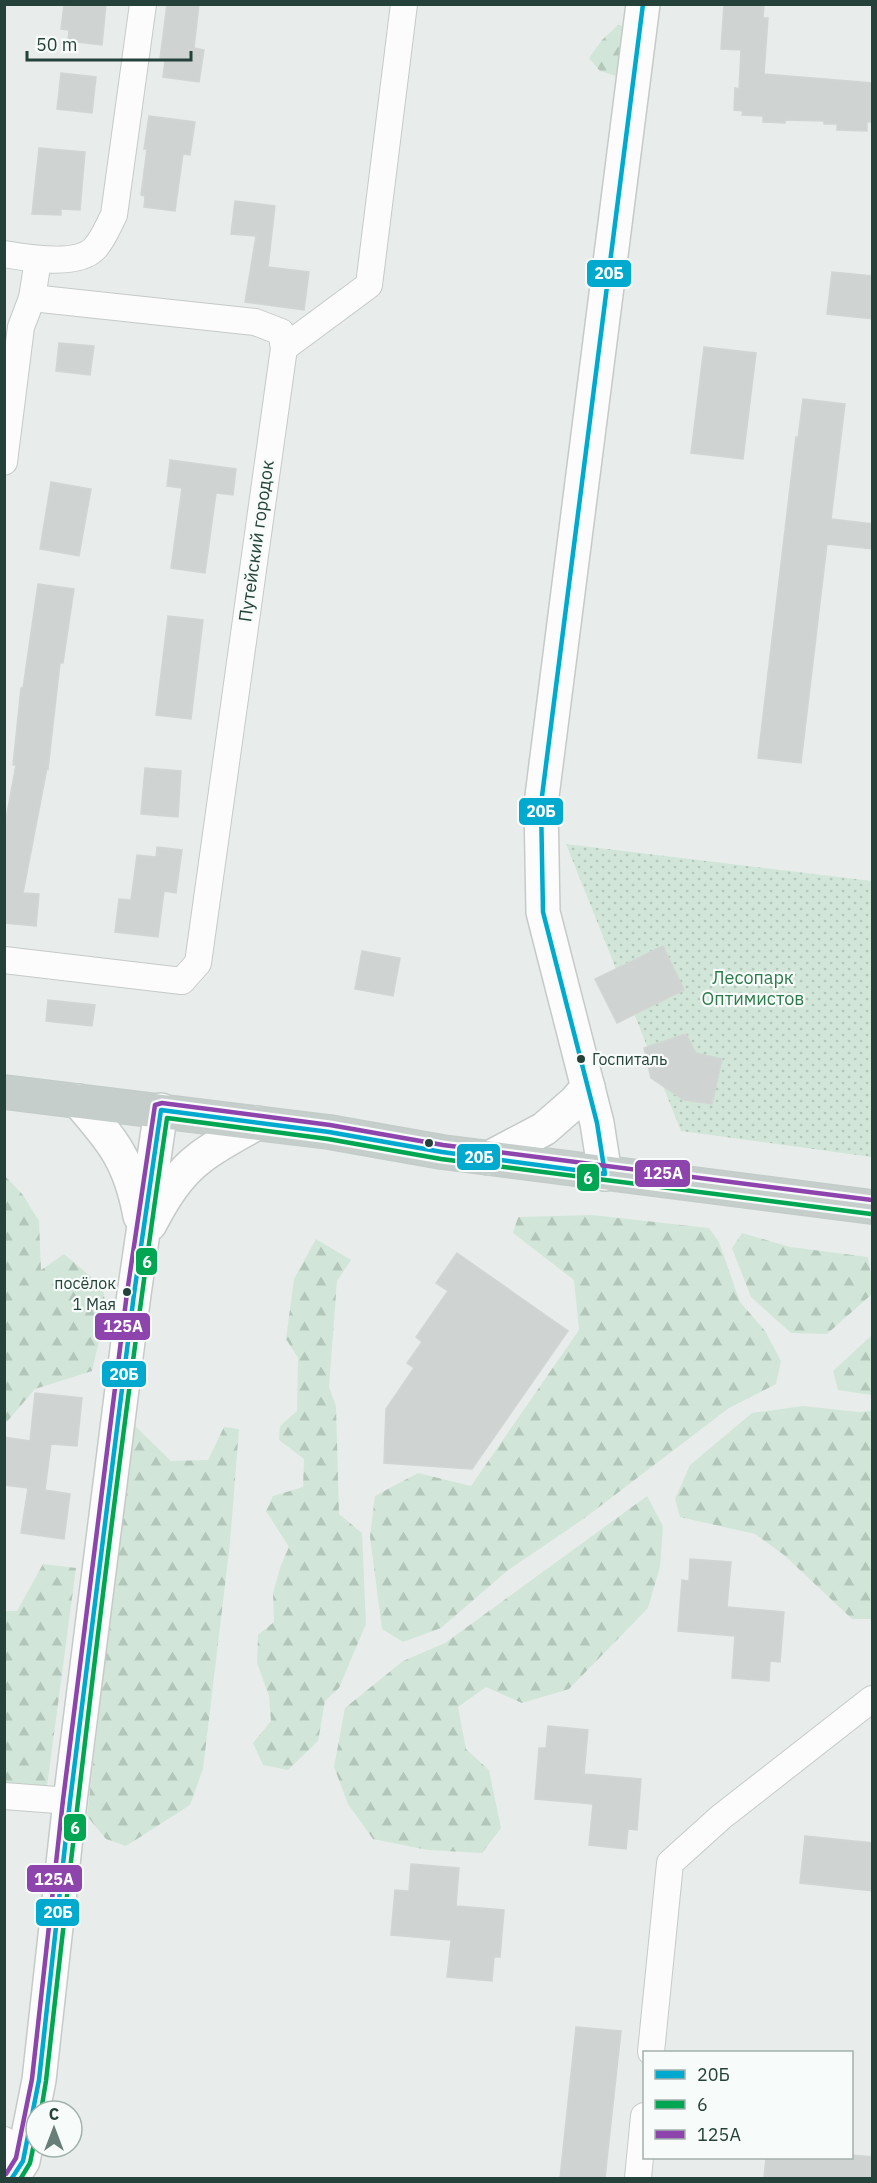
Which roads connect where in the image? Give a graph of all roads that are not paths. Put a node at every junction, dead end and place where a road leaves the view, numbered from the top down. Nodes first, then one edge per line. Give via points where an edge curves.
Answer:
1 (143, 4) edge
2 (404, 4) edge
3 (643, 4) edge
4 (4, 255) edge
5 (38, 260) junction
6 (32, 298) junction
7 (284, 348) junction
8 (4, 462) edge
9 (4, 960) edge
10 (588, 1087) junction
11 (4, 1092) edge
12 (78, 1101) junction
13 (161, 1110) junction
14 (257, 1123) junction
15 (489, 1158) junction
16 (605, 1174) junction
17 (873, 1208) edge
18 (143, 1236) junction
19 (873, 1698) edge
20 (4, 1797) edge
21 (70, 1801) junction
22 (651, 2051) edge
23 (643, 2134) edge
24 (13, 2160) edge
25 (638, 2178) edge

1 - 5 street via 114,215 93,250 69,259
2 - 7 street via 369,285
3 - 10 street via 541,804 543,912
4 - 5 street
5 - 6 street
6 - 7 street via 255,322 281,332
6 - 8 street via 21,327
7 - 9 street, Путейский городок via 198,963 182,981
10 - 15 street via 544,1129
10 - 16 street
11 - 12 highway
12 - 13 highway
12 - 18 street via 109,1136 129,1172
13 - 14 highway
13 - 18 street
14 - 15 highway
14 - 18 street via 188,1169 164,1198
15 - 16 highway
16 - 17 highway
18 - 21 street
19 - 22 street via 721,1817 670,1863
20 - 21 street
21 - 24 street via 39,2080
23 - 25 street

